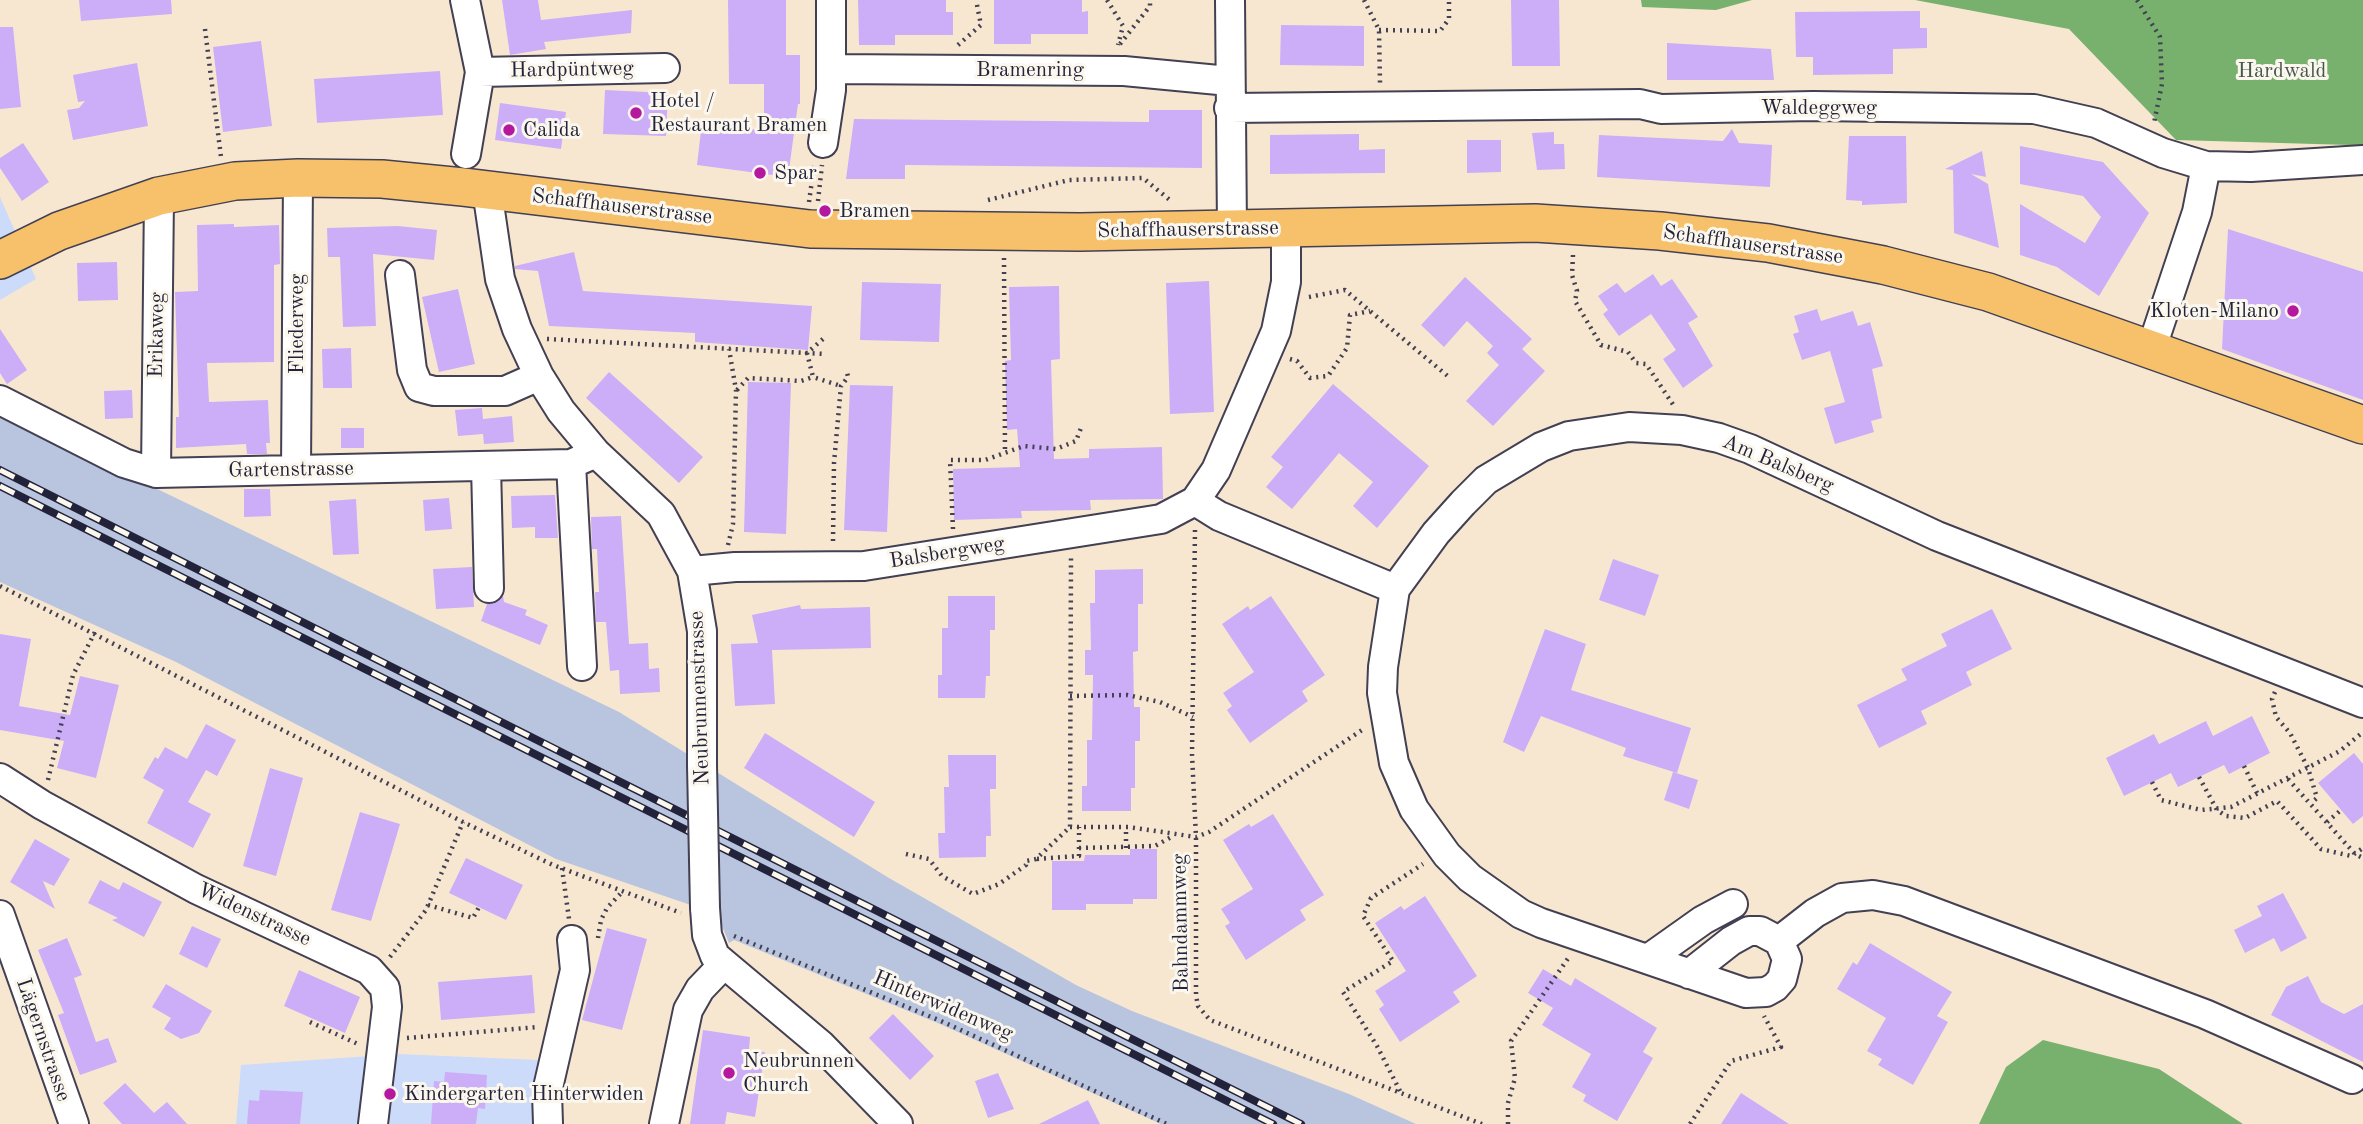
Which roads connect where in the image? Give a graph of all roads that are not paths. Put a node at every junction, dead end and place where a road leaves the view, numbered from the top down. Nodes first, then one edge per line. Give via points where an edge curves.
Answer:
1 (465, 0) edge
2 (831, 0) edge
3 (1230, 0) edge
4 (665, 68) dead end
5 (831, 69) junction
6 (480, 72) junction
7 (1229, 94) junction
8 (823, 143) road end
9 (467, 154) dead end
10 (2363, 160) edge
11 (2206, 166) junction
12 (298, 178) junction
13 (487, 190) junction
14 (159, 196) junction
15 (1286, 228) junction
16 (1232, 229) junction
17 (0, 260) edge
18 (400, 275) dead end
19 (2151, 349) junction
20 (539, 376) junction
21 (0, 400) edge
22 (2363, 425) edge
23 (584, 458) junction
24 (486, 466) junction
25 (296, 470) junction
26 (156, 473) junction
27 (1195, 501) junction
28 (692, 571) junction
29 (489, 589) dead end
30 (1395, 589) junction
31 (582, 666) dead end
32 (2363, 703) edge
33 (0, 778) edge
34 (1733, 904) dead end
35 (0, 915) edge
36 (572, 940) road end
37 (1779, 941) junction
38 (1648, 960) junction
39 (723, 965) junction
40 (1689, 974) junction
41 (2352, 1079) dead end
42 (74, 1124) edge
43 (373, 1124) edge
44 (548, 1124) edge
45 (664, 1124) edge
46 (898, 1124) edge

1 - 6 street, Hardpüntweg
2 - 5 street
3 - 7 street
4 - 6 street, Hardpüntweg
5 - 7 street, Bramenring via 1124,71
5 - 8 street
6 - 9 street, Hardpüntweg
7 - 11 street, Waldeggweg via 1380,108 1640,104 1661,109 2034,109 2096,123 2145,146
7 - 16 street
10 - 11 street, Waldeggweg
11 - 19 street via 2197,212
12 - 13 main road, Schaffhauserstrasse via 382,179
12 - 14 main road, Schaffhauserstrasse via 235,181
12 - 25 street, Fliederweg
13 - 16 main road, Schaffhauserstrasse via 1003,232
13 - 20 street, Neubrunnenstrasse via 500,279
14 - 17 main road, Schaffhauserstrasse via 59,231
14 - 26 street, Erikaweg
15 - 16 main road, Schaffhauserstrasse
15 - 19 main road, Schaffhauserstrasse via 1535,223 1768,243 1883,265 1988,292
15 - 27 street, Balsbergweg via 1286,282 1276,331 1216,470
18 - 20 street via 410,358 419,387 505,391
19 - 22 main road, Schaffhauserstrasse
20 - 23 street, Neubrunnenstrasse
21 - 26 street, Gartenstrasse via 124,463
23 - 24 street, Gartenstrasse
23 - 28 street, Neubrunnenstrasse via 661,514
23 - 31 street
24 - 25 street, Gartenstrasse
24 - 29 street
25 - 26 street, Gartenstrasse
27 - 28 street, Balsbergweg via 1161,519 864,566
27 - 30 street via 1219,516
28 - 39 street, Neubrunnenstrasse, bridge via 702,631 705,915 709,946
30 - 32 street, Am Balsberg via 1463,503 1513,461 1569,436 1660,427 1750,449 1937,536
30 - 38 street, Am Balsberg via 1383,667 1384,717 1402,784 1430,832 1469,878 1521,914
33 - 43 street, Widenstrasse via 196,889 369,970 385,988 387,1007
34 - 38 street
35 - 42 street, Lägernstrasse
36 - 44 street via 575,970 547,1091
37 - 40 street via 1749,931
37 - 40 street, Am Balsberg via 1786,970 1766,992 1746,993
37 - 41 street via 1842,898 1872,895 1904,901 2205,1014
38 - 40 street, Am Balsberg
39 - 45 street via 688,1010
39 - 46 street via 821,1045

